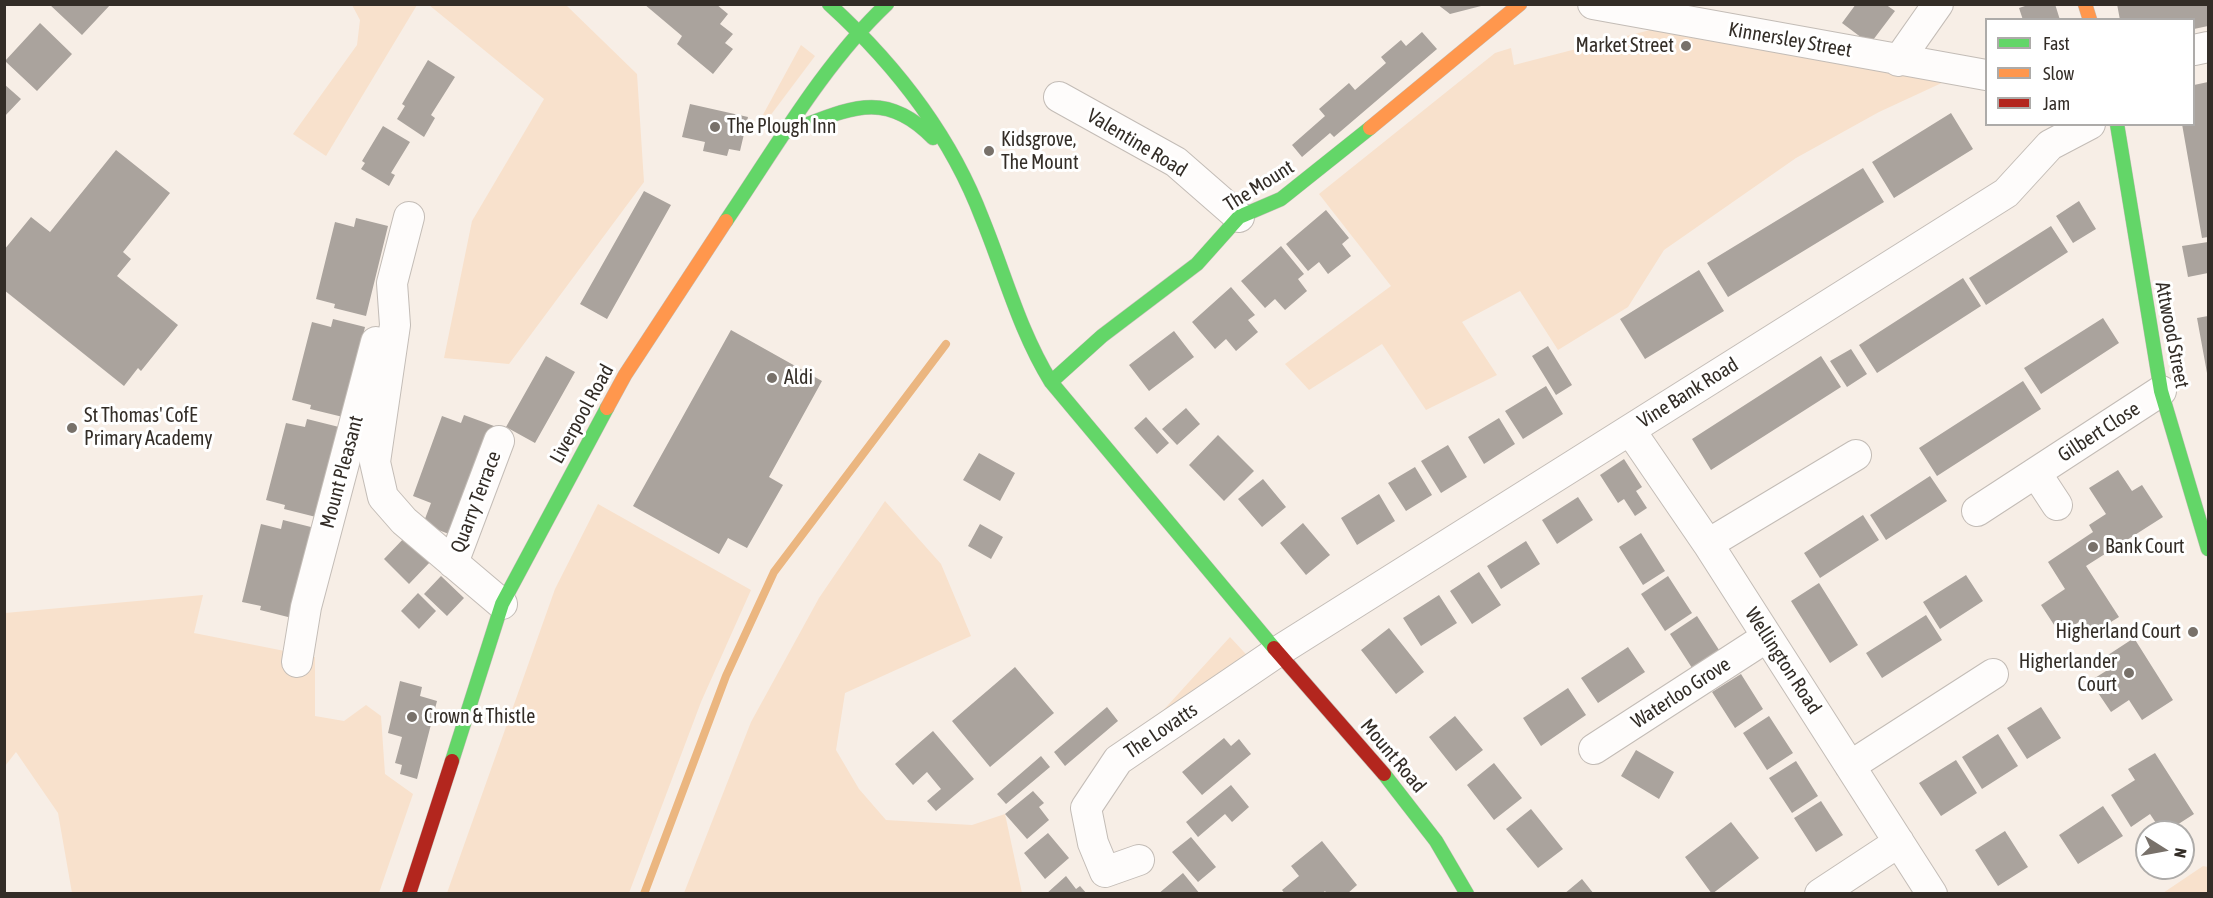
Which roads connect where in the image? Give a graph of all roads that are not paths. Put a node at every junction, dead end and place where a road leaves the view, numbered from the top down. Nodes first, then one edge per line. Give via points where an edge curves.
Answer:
1 (830, 4) edge
2 (887, 4) edge
3 (1520, 4) edge
4 (1593, 4) edge
5 (1938, 4) edge
6 (859, 30) junction
7 (1898, 60) junction
8 (1985, 75) edge
9 (1059, 97) dead end
10 (2086, 126) edge
11 (2117, 126) edge
12 (787, 132) junction
13 (950, 154) junction
14 (409, 217) dead end
15 (1239, 217) junction
16 (392, 284) junction
17 (1051, 382) junction
18 (2161, 390) junction
19 (1630, 430) junction
20 (499, 441) dead end
21 (1856, 454) dead end
22 (2036, 473) junction
23 (2057, 505) dead end
24 (1977, 512) dead end
25 (1708, 544) junction
26 (2208, 549) edge
27 (453, 563) junction
28 (502, 604) junction
29 (1767, 637) junction
30 (1277, 652) junction
31 (297, 662) dead end
32 (1993, 674) dead end
33 (1594, 749) dead end
34 (1850, 766) junction
35 (1899, 842) junction
36 (1139, 860) dead end
37 (409, 894) edge
38 (1467, 894) edge
39 (1820, 894) edge
40 (1932, 894) edge

1 - 6 street
2 - 6 street, Liverpool Road
3 - 15 street, The Mount via 1281,199
4 - 7 street, Kinnersley Street
5 - 7 street
6 - 12 street, Liverpool Road
6 - 13 street via 909,85
7 - 8 street, Kinnersley Street
9 - 15 street, Valentine Road via 1176,162
10 - 19 street, Vine Bank Road via 2050,145 2006,193
11 - 18 street, Attwood Street
12 - 13 street via 880,106 909,116
12 - 28 street, Liverpool Road via 625,375
13 - 17 street via 972,193 1020,323
14 - 16 street, Mount Pleasant
15 - 17 street, The Mount via 1197,264 1102,336
16 - 27 street, Mount Pleasant via 395,326 375,462 383,497 404,521
16 - 31 street, Mount Pleasant via 306,607
17 - 30 street
18 - 22 street, Gilbert Close
18 - 26 street, Attwood Street
19 - 25 street, Wellington Road
19 - 30 street, Vine Bank Road
20 - 27 street, Quarry Terrace
21 - 25 street
22 - 23 street, Gilbert Close
22 - 24 street, Gilbert Close
25 - 29 street, Wellington Road
27 - 28 street, Mount Pleasant
28 - 37 street, Liverpool Road
29 - 33 street, Waterloo Grove
29 - 34 street, Wellington Road
30 - 36 street, The Lovatts via 1118,760 1086,808 1093,843 1106,872
30 - 38 street, Mount Road via 1390,779 1449,857
32 - 34 street
34 - 35 street, Wellington Road
35 - 39 street
35 - 40 street, Wellington Road

